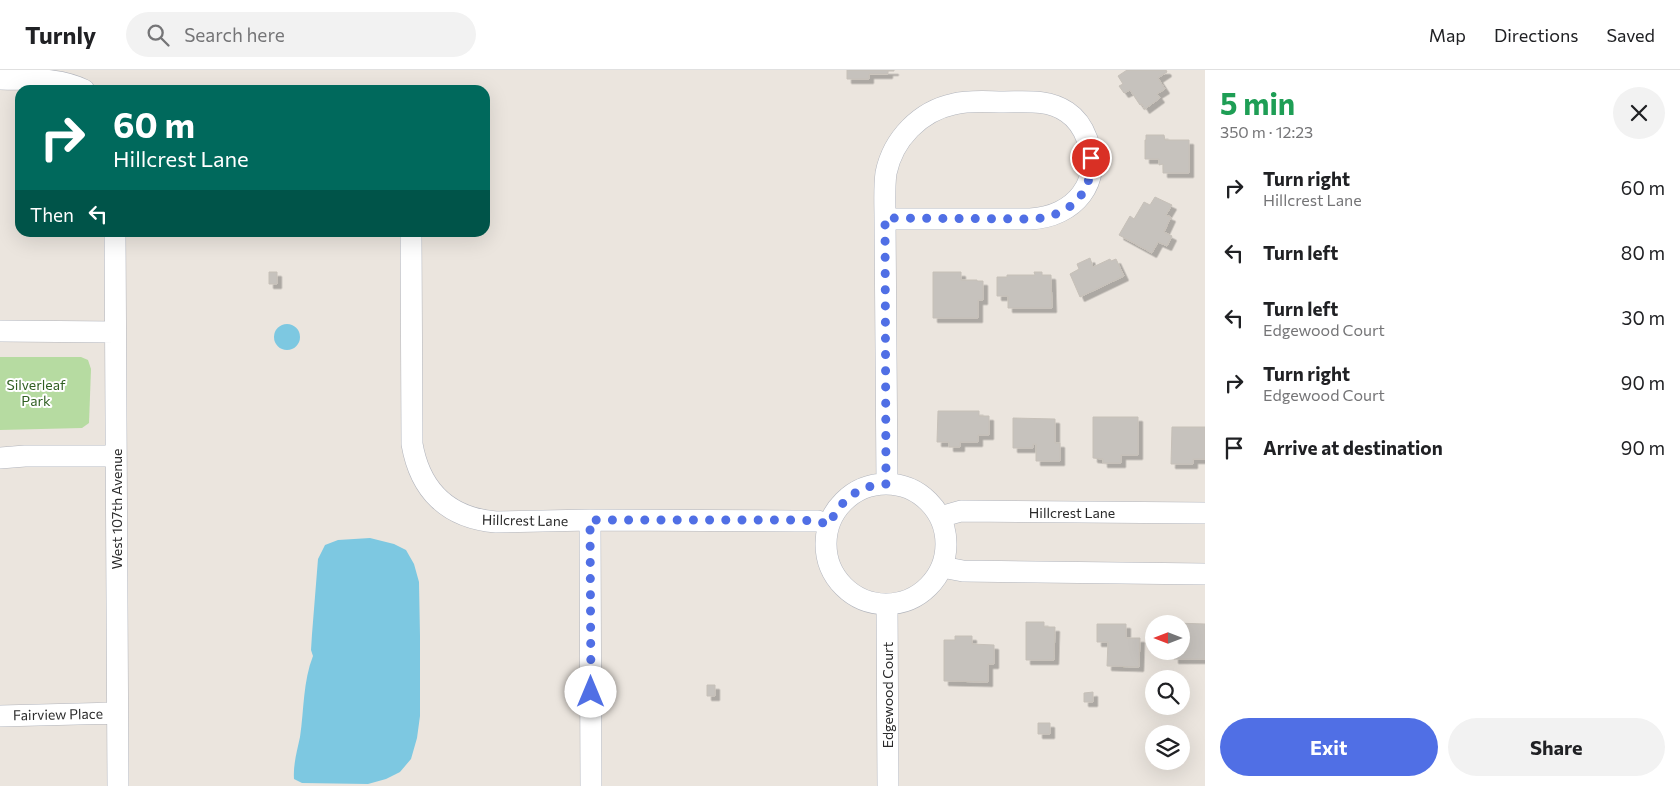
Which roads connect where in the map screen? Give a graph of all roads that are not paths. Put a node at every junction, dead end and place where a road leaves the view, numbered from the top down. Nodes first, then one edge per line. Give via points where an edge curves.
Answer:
1 (0, 79) edge
2 (74, 85) edge
3 (885, 218) junction
4 (115, 237) edge
5 (411, 237) edge
6 (0, 332) edge
7 (115, 332) junction
8 (116, 456) junction
9 (0, 458) edge
10 (886, 484) junction
11 (1205, 513) edge
12 (940, 517) junction
13 (590, 520) junction
14 (829, 525) junction
15 (942, 567) junction
16 (1205, 574) edge
17 (887, 604) junction
18 (117, 713) junction
19 (0, 716) edge
20 (118, 786) edge
21 (591, 786) edge
22 (888, 786) edge

1 - 2 street via 56,80
3 - 3 street via 886,172 892,154 909,129 942,107 972,102 1052,105 1074,117 1086,136 1092,168 1084,192 1071,206 1054,215 1030,219
3 - 10 street
4 - 7 street, West 107th Avenue
5 - 13 street, Hillcrest Lane via 412,444 419,473 427,486 452,508 481,521
6 - 7 street
7 - 8 street, West 107th Avenue
8 - 9 street
8 - 18 street, West 107th Avenue
10 - 12 street via 918,492 932,504
10 - 14 street via 866,487 849,496
11 - 12 street, Hillcrest Lane via 961,511
12 - 15 street via 946,541
13 - 14 street, Hillcrest Lane via 795,520
13 - 21 street
14 - 17 street via 827,553 840,582 862,599
15 - 16 street via 963,571
15 - 17 street via 920,593 905,601
17 - 22 street, Edgewood Court
18 - 19 street, Fairview Place
18 - 20 street, West 107th Avenue

